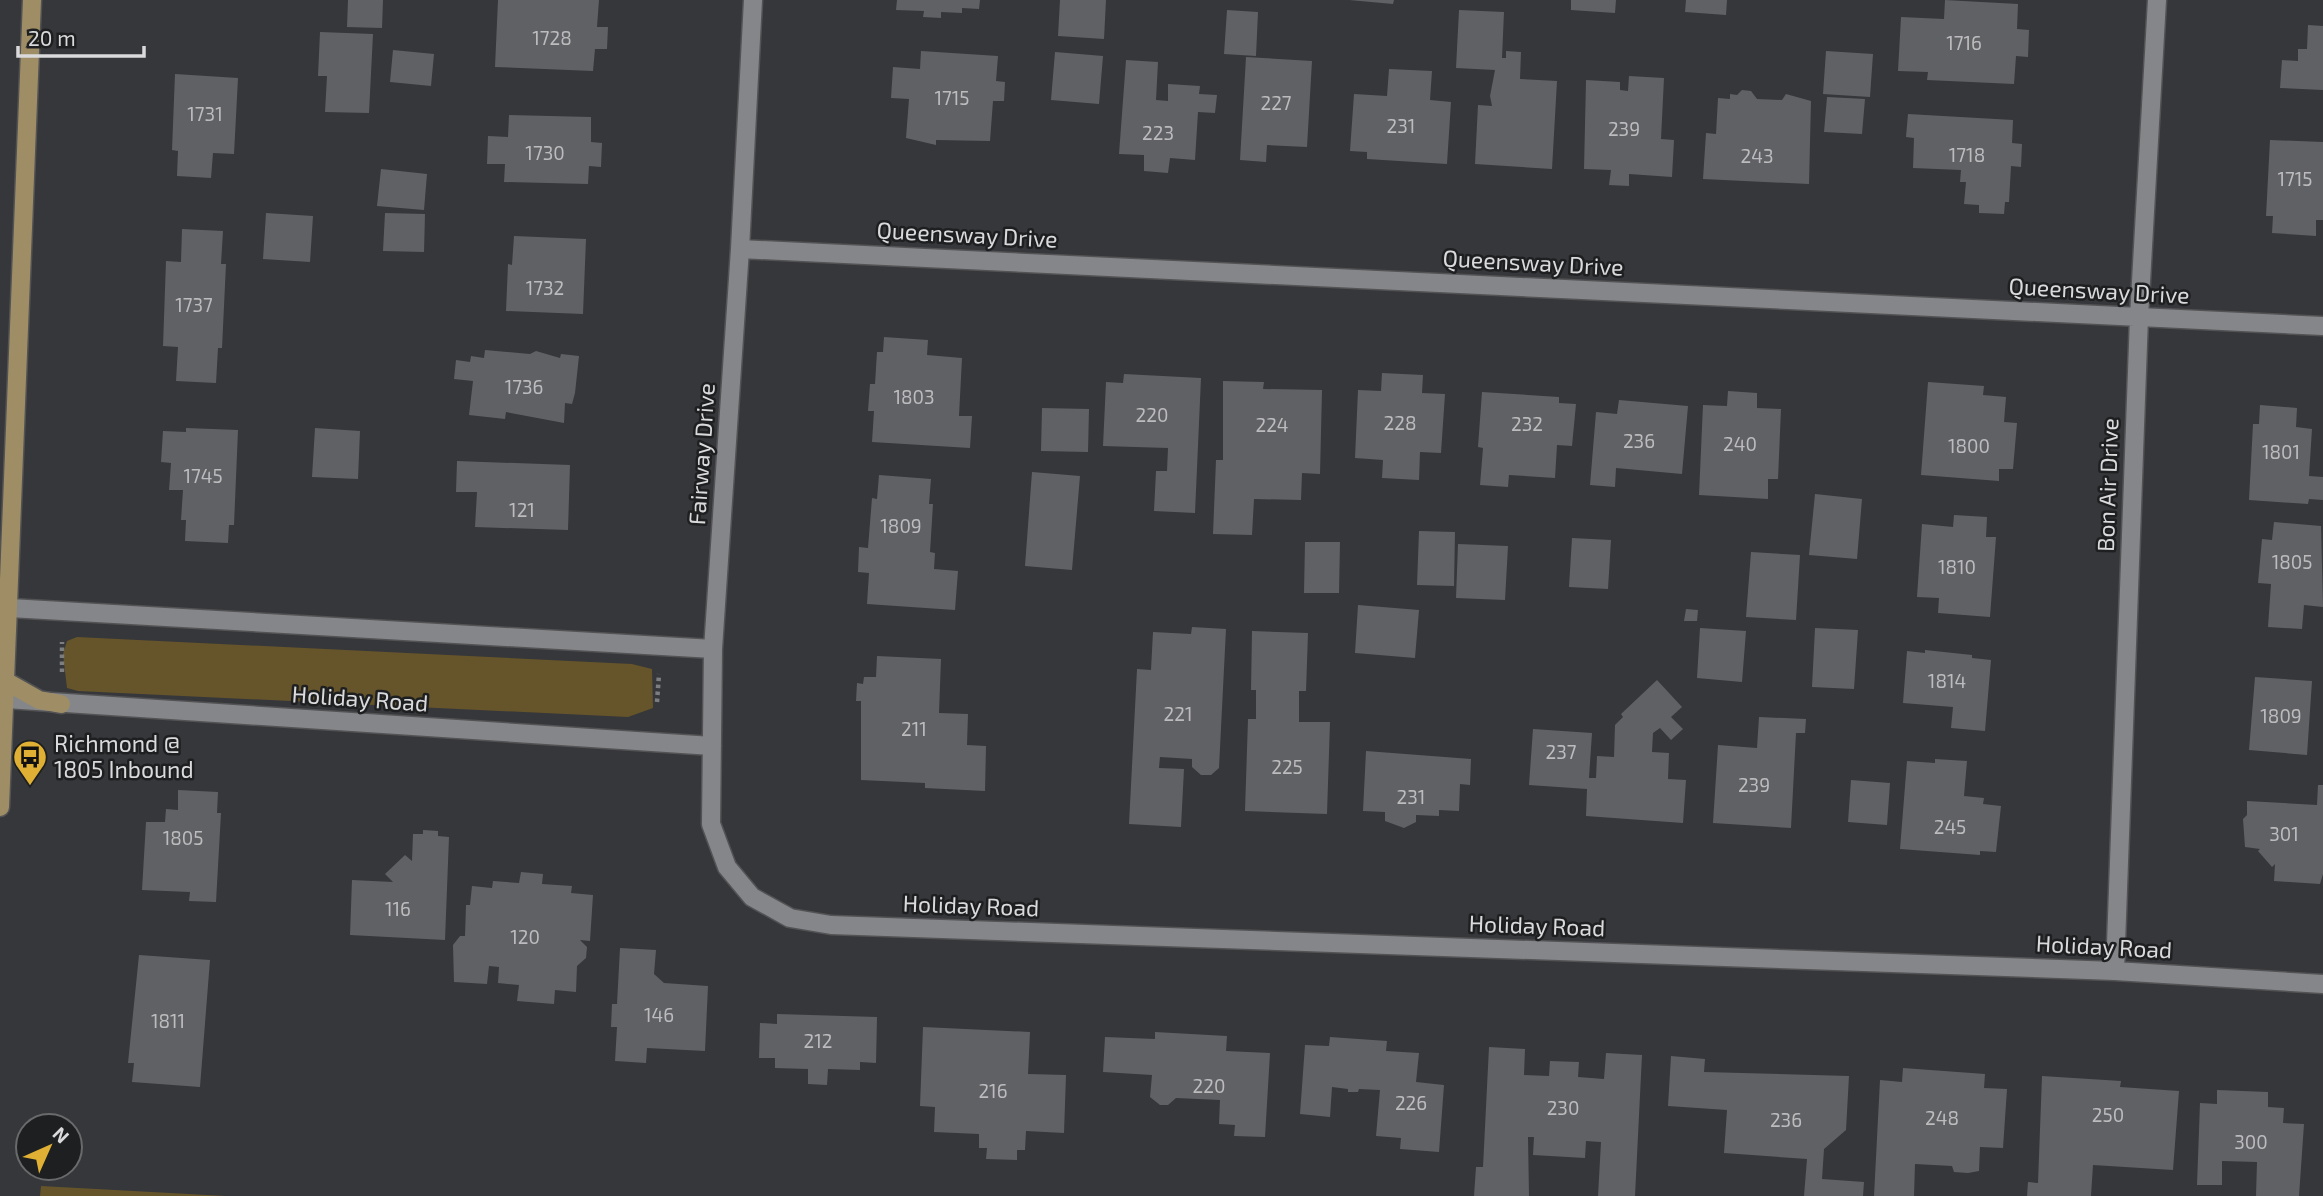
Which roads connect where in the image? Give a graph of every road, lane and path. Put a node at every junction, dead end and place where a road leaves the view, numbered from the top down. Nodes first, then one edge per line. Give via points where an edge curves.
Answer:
1 (32, 0) edge
2 (753, 0) edge
3 (2157, 0) edge
4 (740, 249) junction
5 (2139, 317) junction
6 (2323, 326) edge
7 (10, 608) junction
8 (63, 638) dead end
9 (713, 649) junction
10 (659, 674) dead end
11 (61, 682) dead end
12 (4, 686) edge
13 (657, 702) dead end
14 (61, 704) joint
15 (712, 746) junction
16 (0, 807) edge
17 (755, 898) joint
18 (2115, 971) junction
19 (2323, 984) edge

1 - 7 main road
2 - 4 street, Fairway Drive
3 - 5 street, Bon Air Drive
4 - 5 street, Queensway Drive
4 - 9 street, Fairway Drive
5 - 6 street, Queensway Drive
5 - 18 street, Bon Air Drive
7 - 9 street
7 - 12 main road
8 - 11 path
9 - 15 street, Fairway Drive
10 - 13 path
12 - 14 main road
12 - 16 main road
14 - 15 street, Holiday Road
15 - 17 street, Fairway Drive via 711,824 727,867
17 - 18 street, Holiday Road via 790,918 831,925
18 - 19 street, Holiday Road

